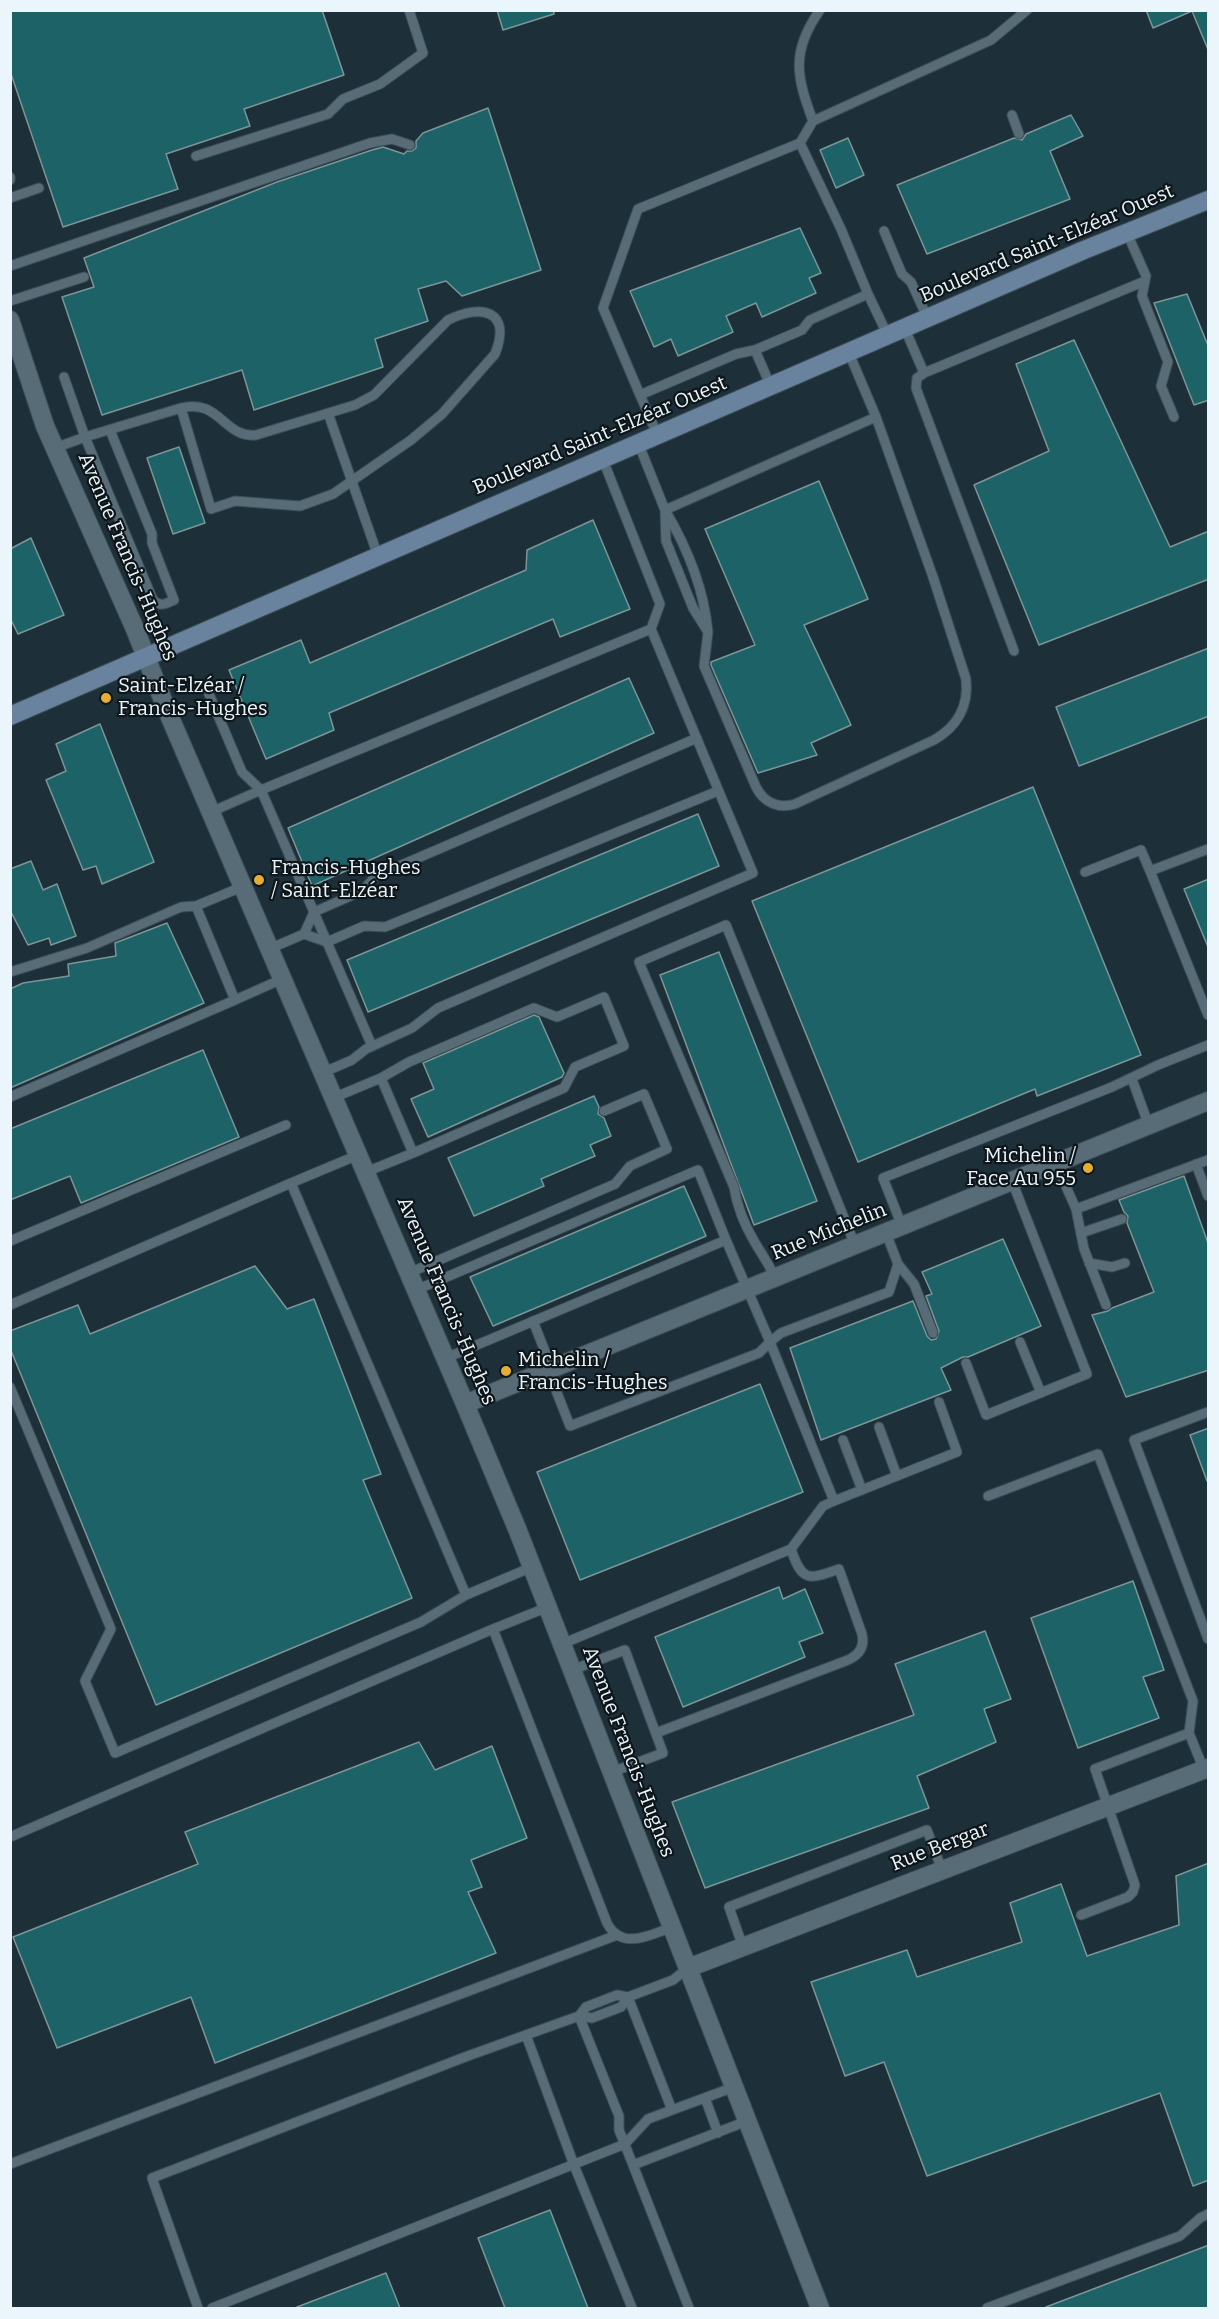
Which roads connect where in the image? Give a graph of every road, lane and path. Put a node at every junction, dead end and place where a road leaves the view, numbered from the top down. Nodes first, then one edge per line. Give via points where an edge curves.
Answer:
1 (409, 10) edge
2 (820, 10) edge
3 (1027, 10) edge
4 (1012, 115) dead end
5 (813, 121) junction
6 (1019, 134) dead end
7 (800, 143) junction
8 (410, 145) dead end
9 (196, 156) dead end
10 (39, 188) dead end
11 (10, 198) edge
12 (1209, 200) edge
13 (884, 231) dead end
14 (1127, 233) junction
15 (10, 266) edge
16 (84, 277) dead end
17 (1145, 281) junction
18 (868, 294) junction
19 (10, 301) edge
20 (927, 319) junction
21 (10, 320) edge
22 (905, 329) junction
23 (888, 336) junction
24 (754, 350) junction
25 (849, 353) junction
26 (924, 374) junction
27 (64, 377) dead end
28 (771, 387) junction
29 (640, 395) junction
30 (181, 408) junction
31 (328, 413) junction
32 (876, 417) junction
33 (1174, 417) dead end
34 (110, 430) junction
35 (658, 436) junction
36 (85, 437) junction
37 (639, 445) junction
38 (55, 448) junction
39 (603, 460) junction
40 (351, 482) junction
41 (665, 510) junction
42 (378, 556) junction
43 (651, 629) junction
44 (708, 632) junction
45 (1014, 651) dead end
46 (146, 657) junction
47 (206, 687) dead end
48 (10, 716) edge
49 (697, 738) junction
50 (261, 790) junction
51 (718, 791) junction
52 (211, 812) junction
53 (1209, 849) edge
54 (1150, 871) junction
55 (1085, 872) dead end
56 (244, 886) junction
57 (196, 906) junction
58 (314, 912) junction
59 (304, 934) junction
60 (327, 942) junction
61 (269, 949) junction
62 (10, 972) edge
63 (282, 979) junction
64 (235, 1000) junction
65 (1209, 1015) edge
66 (1209, 1045) edge
67 (372, 1046) junction
68 (322, 1072) junction
69 (381, 1078) junction
70 (1132, 1079) junction
71 (10, 1097) edge
72 (333, 1098) junction
73 (1209, 1101) edge
74 (604, 1111) dead end
75 (286, 1125) dead end
76 (1149, 1126) junction
77 (413, 1153) junction
78 (358, 1155) junction
79 (1209, 1160) edge
80 (1056, 1164) junction
81 (1196, 1164) junction
82 (366, 1172) junction
83 (1012, 1181) junction
84 (291, 1184) junction
85 (1209, 1196) edge
86 (1076, 1209) junction
87 (1122, 1219) dead end
88 (894, 1230) junction
89 (1081, 1233) junction
90 (726, 1240) junction
91 (10, 1241) edge
92 (855, 1245) junction
93 (898, 1263) junction
94 (1089, 1263) junction
95 (1125, 1263) dead end
96 (409, 1273) junction
97 (775, 1278) junction
98 (748, 1288) junction
99 (416, 1290) junction
100 (10, 1305) edge
101 (1106, 1305) dead end
102 (533, 1321) junction
103 (933, 1333) dead end
104 (770, 1342) junction
105 (1020, 1342) dead end
106 (446, 1358) junction
107 (966, 1363) dead end
108 (548, 1370) junction
109 (10, 1387) edge
110 (1041, 1393) junction
111 (939, 1402) dead end
112 (465, 1404) junction
113 (1209, 1412) edge
114 (879, 1426) dead end
115 (843, 1440) dead end
116 (897, 1476) junction
117 (862, 1490) junction
118 (988, 1496) dead end
119 (834, 1501) junction
120 (791, 1549) junction
121 (532, 1567) junction
122 (466, 1595) junction
123 (548, 1607) junction
124 (493, 1629) junction
125 (1209, 1640) edge
126 (562, 1644) junction
127 (572, 1670) junction
128 (656, 1733) junction
129 (1189, 1733) junction
130 (1206, 1769) edge
131 (612, 1772) junction
132 (1109, 1806) junction
133 (10, 1837) edge
134 (942, 1870) junction
135 (1081, 1915) dead end
136 (672, 1927) junction
137 (617, 1935) junction
138 (743, 1947) junction
139 (688, 1968) junction
140 (628, 1997) junction
141 (579, 2016) junction
142 (526, 2036) junction
143 (734, 2087) junction
144 (705, 2098) junction
145 (672, 2110) junction
146 (747, 2121) junction
147 (718, 2133) junction
148 (625, 2144) junction
149 (10, 2164) edge
150 (574, 2165) junction
151 (633, 2166) junction
152 (1209, 2214) edge
153 (198, 2308) edge
154 (212, 2308) edge
155 (632, 2308) edge
156 (689, 2308) edge
157 (820, 2308) edge
158 (987, 2308) edge

1 - 9 lane via 423,53 380,84 343,99 328,114
2 - 5 lane via 805,34 798,61
3 - 5 lane via 991,40
4 - 6 lane
5 - 7 lane
7 - 18 lane
7 - 29 lane via 638,209 603,308
8 - 15 lane via 392,139 370,143
10 - 11 lane
12 - 14 street, Boulevard Saint-Elzéar Ouest
13 - 20 lane
14 - 17 lane
14 - 20 street, Boulevard Saint-Elzéar Ouest
16 - 19 lane
17 - 26 lane
17 - 33 lane via 1142,296 1168,362 1161,386
18 - 23 lane
18 - 24 lane via 810,320 802,330
20 - 22 street, Boulevard Saint-Elzéar Ouest
21 - 38 street, Avenue Francis-Hughes
22 - 23 street, Boulevard Saint-Elzéar Ouest
22 - 26 lane
23 - 25 street, Boulevard Saint-Elzéar Ouest
24 - 28 lane
24 - 29 lane
25 - 28 street, Boulevard Saint-Elzéar Ouest
25 - 32 lane
26 - 45 lane via 917,378 916,388
27 - 36 lane
28 - 35 street, Boulevard Saint-Elzéar Ouest
29 - 35 lane
30 - 31 lane via 204,407 235,430 251,436
30 - 34 lane
30 - 40 lane via 211,509 235,501 300,506 333,494
31 - 40 lane
31 - 40 lane via 374,395 448,320 477,311 499,323 501,335 495,354 472,382 411,440
32 - 41 lane
32 - 44 lane via 966,679 963,708 952,727 873,770 795,804 770,803 756,788 704,666
34 - 36 lane
34 - 36 lane via 174,600 166,604 153,600
35 - 37 street, Boulevard Saint-Elzéar Ouest
36 - 38 lane
37 - 39 street, Boulevard Saint-Elzéar Ouest
37 - 41 lane
38 - 46 street, Avenue Francis-Hughes
39 - 42 street, Boulevard Saint-Elzéar Ouest
39 - 43 lane via 660,604
40 - 42 lane
41 - 44 lane via 680,534 706,604
41 - 44 lane via 666,541 693,608
42 - 46 street, Boulevard Saint-Elzéar Ouest
43 - 49 lane
43 - 50 lane
46 - 48 street, Boulevard Saint-Elzéar Ouest
46 - 52 street, Avenue Francis-Hughes
47 - 50 lane via 242,772
49 - 51 lane
49 - 58 lane via 376,876 362,891
50 - 52 lane
50 - 58 lane
51 - 60 lane via 385,927 364,926
51 - 67 lane via 753,873 438,1008 412,1028
52 - 56 street, Avenue Francis-Hughes
53 - 54 lane
54 - 55 lane via 1141,850
54 - 65 lane
56 - 57 lane
56 - 61 street, Avenue Francis-Hughes
57 - 62 lane via 181,907 87,948
57 - 64 lane
58 - 59 lane
58 - 60 lane
59 - 60 lane
59 - 61 lane
60 - 67 lane
61 - 63 street, Avenue Francis-Hughes
63 - 64 lane
63 - 68 street, Avenue Francis-Hughes
64 - 71 lane
66 - 70 lane
67 - 68 lane via 352,1060
68 - 72 street, Avenue Francis-Hughes
69 - 72 lane
69 - 77 lane
69 - 77 lane via 534,1008 557,1017 604,997 624,1046 575,1067 564,1088
70 - 76 lane
70 - 88 lane via 883,1178
72 - 78 street, Avenue Francis-Hughes
73 - 76 street, Rue Michelin
74 - 96 lane via 644,1094 667,1149 630,1166 615,1184
75 - 91 lane
76 - 80 street, Rue Michelin
77 - 82 lane
78 - 82 street, Avenue Francis-Hughes
78 - 84 lane
79 - 81 lane
80 - 83 street, Rue Michelin
80 - 86 lane
81 - 85 lane
81 - 86 lane
82 - 96 street, Avenue Francis-Hughes
83 - 88 street, Rue Michelin
83 - 110 lane via 1087,1374
84 - 100 lane
84 - 122 lane
86 - 89 lane
87 - 89 lane
88 - 92 street, Rue Michelin
88 - 93 lane
89 - 94 lane
90 - 98 lane
90 - 99 lane via 698,1170
90 - 102 lane
92 - 97 street, Rue Michelin
92 - 97 lane via 726,925 639,963 734,1187 737,1206
93 - 103 lane via 914,1284
93 - 104 lane via 889,1292 782,1333
94 - 95 lane via 1112,1267
94 - 101 lane
96 - 99 street, Avenue Francis-Hughes
97 - 98 street, Rue Michelin
98 - 104 lane
98 - 108 street, Rue Michelin
99 - 106 street, Avenue Francis-Hughes
102 - 106 lane
102 - 108 lane
104 - 108 lane via 759,1353 570,1426
104 - 119 lane
105 - 110 lane
106 - 112 street, Avenue Francis-Hughes
107 - 110 lane via 986,1415
108 - 112 street, Rue Michelin
109 - 122 lane via 111,1629 85,1681 115,1753 421,1622
111 - 116 lane via 957,1452
112 - 121 street, Avenue Francis-Hughes
113 - 125 lane via 1134,1440
114 - 116 lane
115 - 117 lane
116 - 117 lane
117 - 119 lane
118 - 129 lane via 1098,1454 1193,1701
119 - 120 lane via 823,1506
120 - 126 lane
120 - 128 lane via 799,1569 807,1576 839,1569 863,1638 858,1654
121 - 122 lane
121 - 123 street, Avenue Francis-Hughes
123 - 124 lane
123 - 126 street, Avenue Francis-Hughes
124 - 133 lane
124 - 137 lane via 607,1923
126 - 127 street, Avenue Francis-Hughes
127 - 128 lane via 625,1650
127 - 131 street, Avenue Francis-Hughes
128 - 131 lane via 663,1752
129 - 130 lane
129 - 132 lane via 1095,1768
130 - 132 street, Rue Bergar
131 - 136 street, Avenue Francis-Hughes
132 - 134 street, Rue Bergar
132 - 135 lane via 1136,1885 1128,1897
134 - 138 street, Rue Bergar
134 - 138 lane via 927,1830 729,1907
136 - 137 lane via 636,1939
136 - 139 street, Avenue Francis-Hughes
137 - 149 lane
138 - 139 street, Rue Bergar
139 - 140 lane via 673,1980
139 - 143 street, Avenue Francis-Hughes
140 - 141 lane via 617,1995 586,2007
140 - 145 lane
141 - 142 lane
141 - 148 lane via 619,2116
142 - 150 lane
142 - 153 lane via 152,2178
143 - 144 lane
143 - 146 street, Avenue Francis-Hughes
144 - 145 lane
144 - 147 lane
145 - 148 lane via 648,2119
146 - 147 lane
146 - 157 street, Avenue Francis-Hughes
147 - 151 lane
148 - 150 lane
148 - 151 lane
150 - 154 lane
150 - 155 lane
151 - 156 lane
152 - 158 lane via 1180,2236

